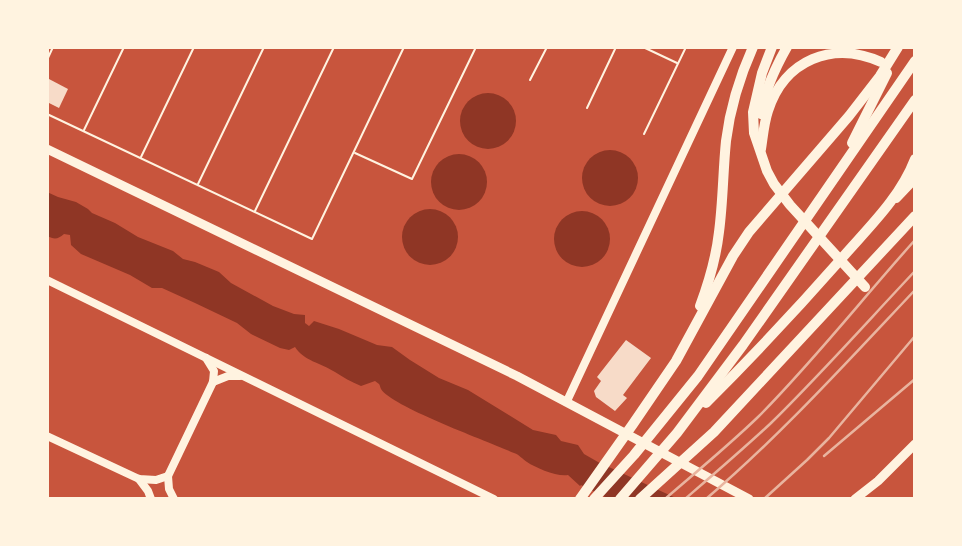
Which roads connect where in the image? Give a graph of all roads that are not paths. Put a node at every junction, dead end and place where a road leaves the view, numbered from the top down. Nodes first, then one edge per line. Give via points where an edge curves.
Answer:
1 (733, 47) edge
2 (753, 47) edge
3 (772, 47) edge
4 (787, 47) edge
5 (898, 47) edge
6 (915, 61) edge
7 (881, 62) dead end
8 (915, 100) edge
9 (47, 149) edge
10 (761, 152) junction
11 (915, 159) edge
12 (915, 178) edge
13 (826, 192) junction
14 (891, 202) junction
15 (915, 216) edge
16 (47, 280) edge
17 (865, 287) dead end
18 (688, 338) junction
19 (204, 356) junction
20 (240, 376) junction
21 (213, 382) junction
22 (568, 401) junction
23 (47, 436) edge
24 (674, 437) junction
25 (915, 444) edge
26 (168, 476) junction
27 (139, 480) junction
28 (151, 499) edge
29 (174, 499) edge
30 (494, 499) edge
31 (580, 499) edge
32 (594, 499) edge
33 (620, 499) edge
34 (640, 499) edge
35 (749, 499) edge
36 (855, 499) edge

1 - 22 street
2 - 18 highway via 726,138 715,254
3 - 10 highway via 753,112
4 - 10 highway via 762,108
5 - 13 highway
5 - 18 highway via 869,91 763,214 733,256
6 - 13 highway
7 - 10 highway via 840,53 814,58 792,71 769,108
8 - 24 highway
9 - 22 main road
10 - 17 highway via 774,184
11 - 14 highway
12 - 14 highway
13 - 32 highway via 698,376
14 - 24 highway
15 - 34 highway via 714,432
16 - 19 street
18 - 31 highway
19 - 20 street
19 - 21 street via 214,371
20 - 21 street
20 - 30 street
21 - 26 street
22 - 35 main road
23 - 27 street
24 - 33 highway
25 - 36 main road
26 - 27 street
26 - 29 street
27 - 28 street

